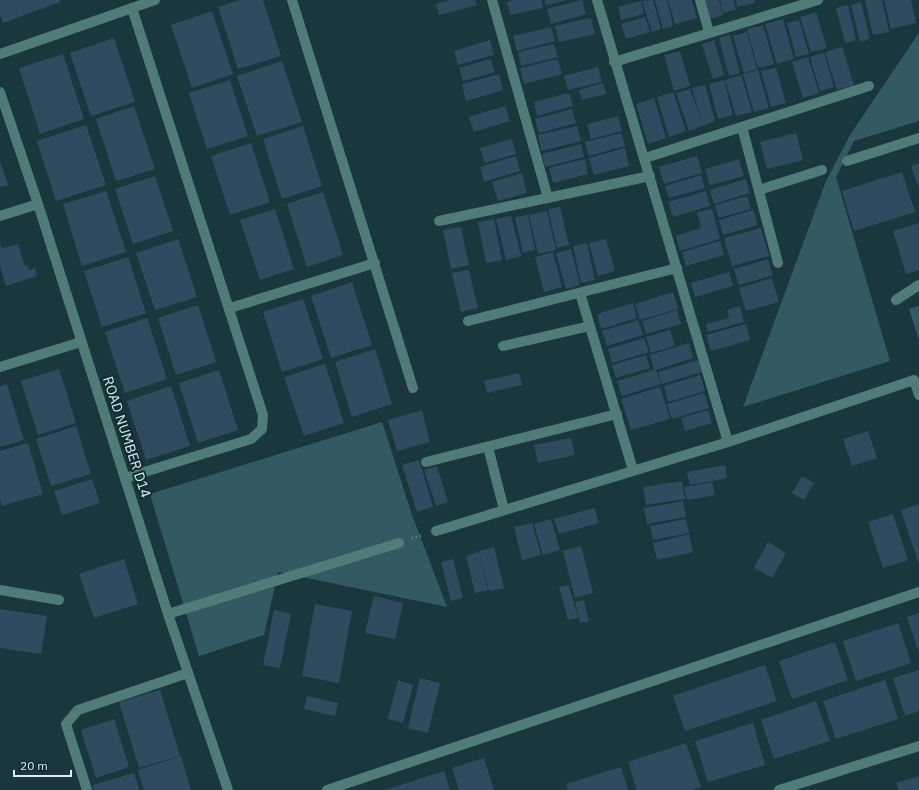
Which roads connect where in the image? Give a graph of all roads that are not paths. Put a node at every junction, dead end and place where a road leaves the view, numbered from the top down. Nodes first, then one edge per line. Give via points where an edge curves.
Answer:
1 (155, 0) edge
2 (292, 0) edge
3 (492, 0) edge
4 (597, 0) edge
5 (700, 0) edge
6 (818, 0) edge
7 (132, 8) junction
8 (709, 32) junction
9 (0, 54) edge
10 (614, 62) junction
11 (869, 86) dead end
12 (0, 92) edge
13 (742, 127) junction
14 (919, 138) edge
15 (645, 158) junction
16 (847, 161) dead end
17 (822, 170) dead end
18 (650, 176) junction
19 (759, 190) junction
20 (548, 198) junction
21 (38, 204) junction
22 (0, 216) edge
23 (439, 220) dead end
24 (375, 262) junction
25 (778, 263) dead end
26 (677, 268) junction
27 (919, 285) edge
28 (580, 293) junction
29 (896, 300) dead end
30 (230, 308) junction
31 (468, 321) dead end
32 (590, 326) junction
33 (81, 342) junction
34 (503, 346) dead end
35 (0, 367) edge
36 (413, 388) dead end
37 (919, 395) edge
38 (616, 414) junction
39 (728, 442) junction
40 (488, 447) junction
41 (426, 462) dead end
42 (633, 470) junction
43 (126, 478) junction
44 (504, 510) junction
45 (436, 531) road end
46 (399, 543) road end
47 (0, 590) edge
48 (919, 592) edge
49 (58, 600) dead end
50 (168, 614) junction
51 (188, 673) junction
52 (919, 746) edge
53 (87, 790) edge
54 (228, 790) edge
55 (327, 790) edge
56 (779, 790) edge

1 - 7 street
2 - 24 street
3 - 20 street
4 - 10 street
5 - 8 street
6 - 8 street
7 - 9 street
7 - 30 street
8 - 10 street
10 - 15 street
11 - 13 street
12 - 21 street, ROAD NUMBER D14
13 - 15 street
13 - 19 street
14 - 16 street
15 - 18 street
17 - 19 street
18 - 20 street
18 - 26 street
19 - 25 street
20 - 23 street
21 - 22 street
21 - 33 street, ROAD NUMBER D14
24 - 30 street
24 - 36 street
26 - 28 street
26 - 39 street
27 - 29 street
28 - 31 street
28 - 32 street
30 - 43 street via 263,415 262,429 251,439
32 - 34 street
32 - 38 street
33 - 35 street
33 - 43 street, ROAD NUMBER D14
37 - 39 street via 914,380
38 - 40 street
38 - 42 street
39 - 42 street
40 - 41 street
40 - 44 street
42 - 44 street
43 - 50 street, ROAD NUMBER D14
44 - 45 street
46 - 50 street
47 - 49 street
48 - 55 street
50 - 51 street, ROAD NUMBER D14
51 - 53 street via 78,710 66,724
51 - 54 street, ROAD NUMBER D14
52 - 56 street

